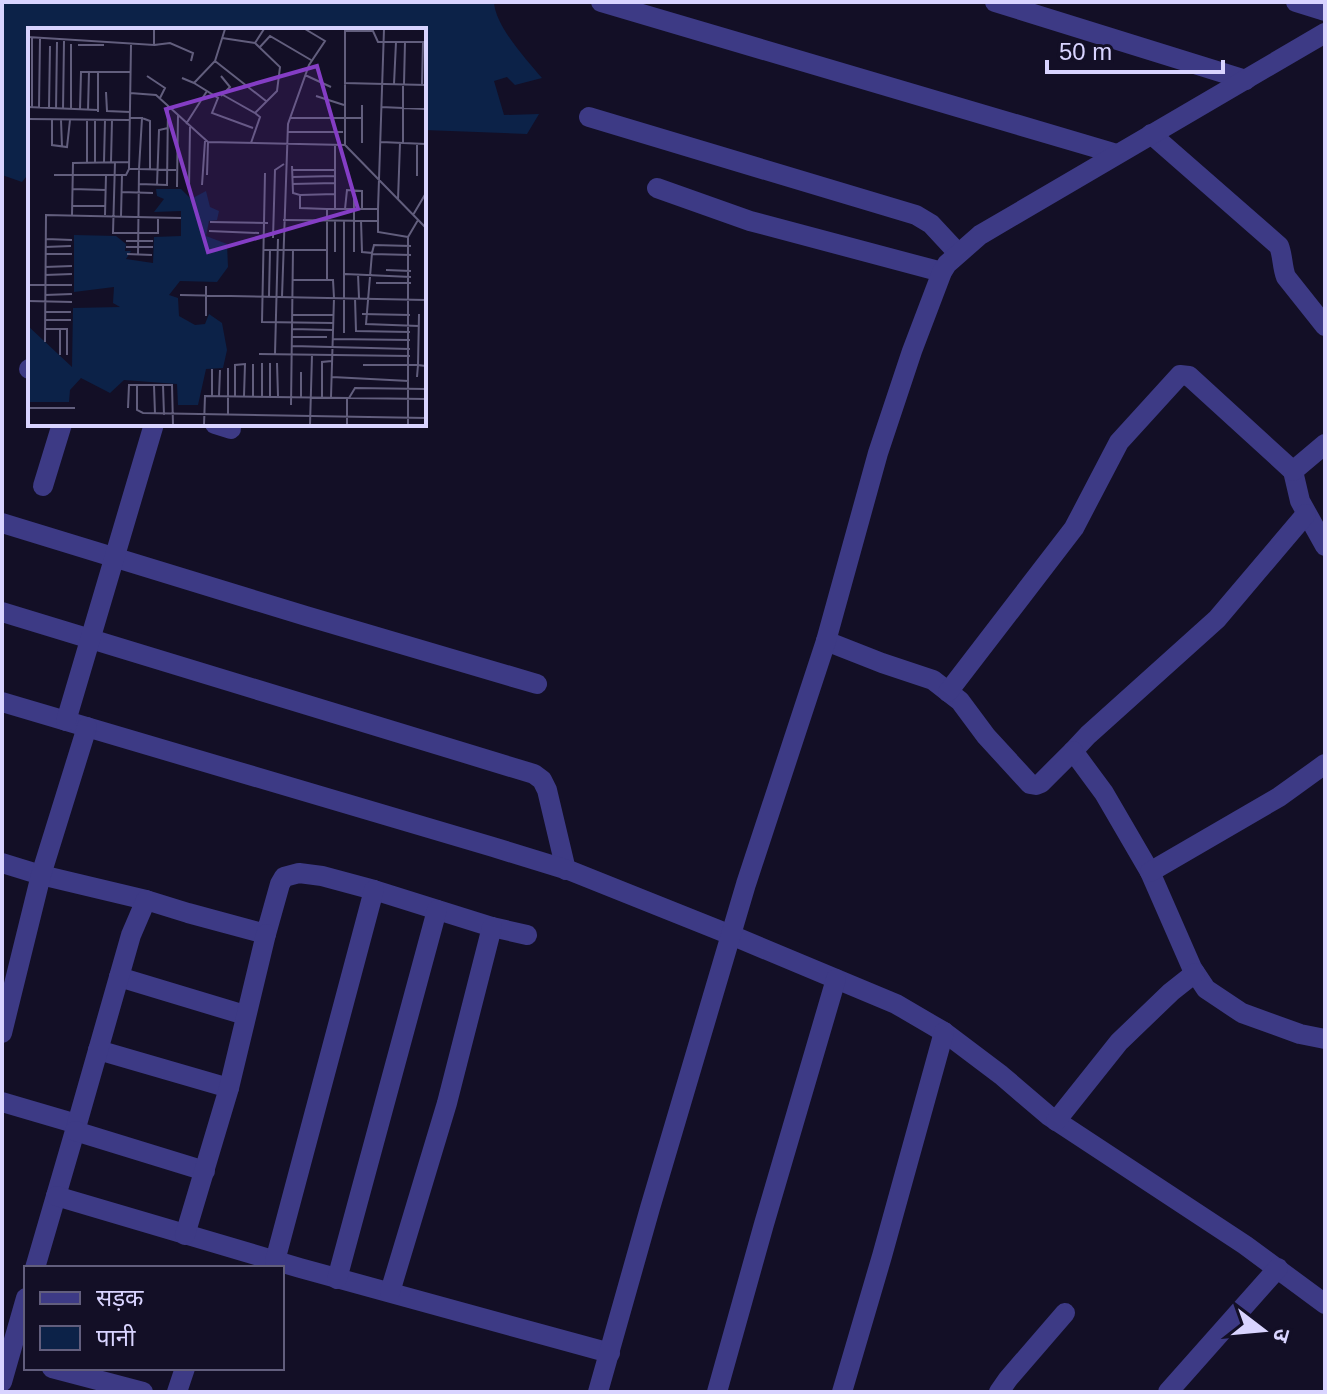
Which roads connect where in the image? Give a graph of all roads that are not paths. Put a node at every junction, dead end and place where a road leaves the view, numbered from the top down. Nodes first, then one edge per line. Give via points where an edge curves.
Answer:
1 (601, 2) edge
2 (995, 2) edge
3 (1296, 2) edge
4 (1325, 11) edge
5 (1325, 33) edge
6 (1246, 80) junction
7 (589, 117) dead end
8 (1151, 134) junction
9 (1117, 154) junction
10 (657, 188) dead end
11 (958, 253) junction
12 (942, 272) junction
13 (1325, 326) edge
14 (61, 426) edge
15 (153, 426) edge
16 (1325, 444) edge
17 (1293, 471) junction
18 (43, 486) dead end
19 (1306, 514) junction
20 (2, 523) edge
21 (1325, 546) edge
22 (115, 558) junction
23 (2, 612) edge
24 (90, 640) junction
25 (826, 641) junction
26 (537, 684) dead end
27 (948, 692) junction
28 (2, 702) edge
29 (66, 721) junction
30 (87, 727) junction
31 (1073, 751) junction
32 (1325, 764) edge
33 (2, 863) edge
34 (566, 870) junction
35 (1150, 872) junction
36 (41, 875) junction
37 (374, 890) junction
38 (146, 900) junction
39 (437, 910) junction
40 (492, 927) junction
41 (266, 934) junction
42 (527, 935) dead end
43 (731, 935) junction
44 (1195, 973) junction
45 (119, 977) junction
46 (836, 979) junction
47 (245, 1015) junction
48 (3, 1024) edge
49 (944, 1032) junction
50 (1325, 1039) edge
51 (98, 1050) junction
52 (229, 1088) junction
53 (2, 1102) edge
54 (1056, 1121) junction
55 (76, 1128) junction
56 (205, 1171) junction
57 (56, 1196) junction
58 (185, 1235) junction
59 (275, 1261) junction
60 (36, 1266) edge
61 (1278, 1268) junction
62 (337, 1279) junction
63 (390, 1292) junction
64 (1325, 1304) edge
65 (24, 1306) edge
66 (1065, 1313) dead end
67 (610, 1353) junction
68 (12, 1357) edge
69 (60, 1370) edge
70 (184, 1370) edge
71 (2, 1382) edge
72 (143, 1392) edge
73 (177, 1392) edge
74 (598, 1392) edge
75 (717, 1392) edge
76 (842, 1392) edge
77 (999, 1392) edge
78 (1168, 1392) edge

1 - 9 street
2 - 6 street
3 - 4 street
5 - 6 street
6 - 8 street
7 - 11 street via 916,215
8 - 9 street
8 - 13 street via 1279,246 1286,277
9 - 11 street
10 - 12 street via 750,221
11 - 12 street
12 - 25 street via 878,453
14 - 18 street
15 - 22 street
16 - 17 street
17 - 19 street
17 - 27 street via 1189,376 1180,375 1119,442 1074,528
19 - 21 street
19 - 31 street via 1217,619
20 - 22 street
22 - 24 street
22 - 26 street
23 - 24 street
24 - 29 street
24 - 34 street via 534,774 547,790
25 - 27 street via 933,680
25 - 43 street
27 - 31 street via 1030,784 1041,783
28 - 29 street
29 - 30 street
30 - 34 street
30 - 36 street
31 - 35 street
32 - 35 street
33 - 36 street
34 - 43 street
35 - 44 street
36 - 38 street
36 - 48 street
37 - 39 street
37 - 41 street via 322,876 290,874 280,884
37 - 59 street
38 - 41 street
38 - 45 street
39 - 40 street
39 - 62 street
40 - 42 street
40 - 63 street via 447,1103
41 - 47 street
43 - 46 street
43 - 67 street
44 - 50 street via 1206,989 1242,1013
44 - 54 street via 1119,1042
45 - 47 street
45 - 51 street
46 - 49 street
46 - 75 street
47 - 52 street
49 - 54 street
49 - 76 street
51 - 52 street
51 - 55 street
52 - 56 street
53 - 55 street
54 - 61 street
55 - 56 street
55 - 57 street
56 - 58 street
57 - 58 street
57 - 60 street
58 - 59 street
59 - 62 street
61 - 64 street
61 - 78 street
62 - 63 street
63 - 67 street
65 - 68 street
66 - 77 street
67 - 74 street
68 - 71 street
69 - 72 street
70 - 73 street

